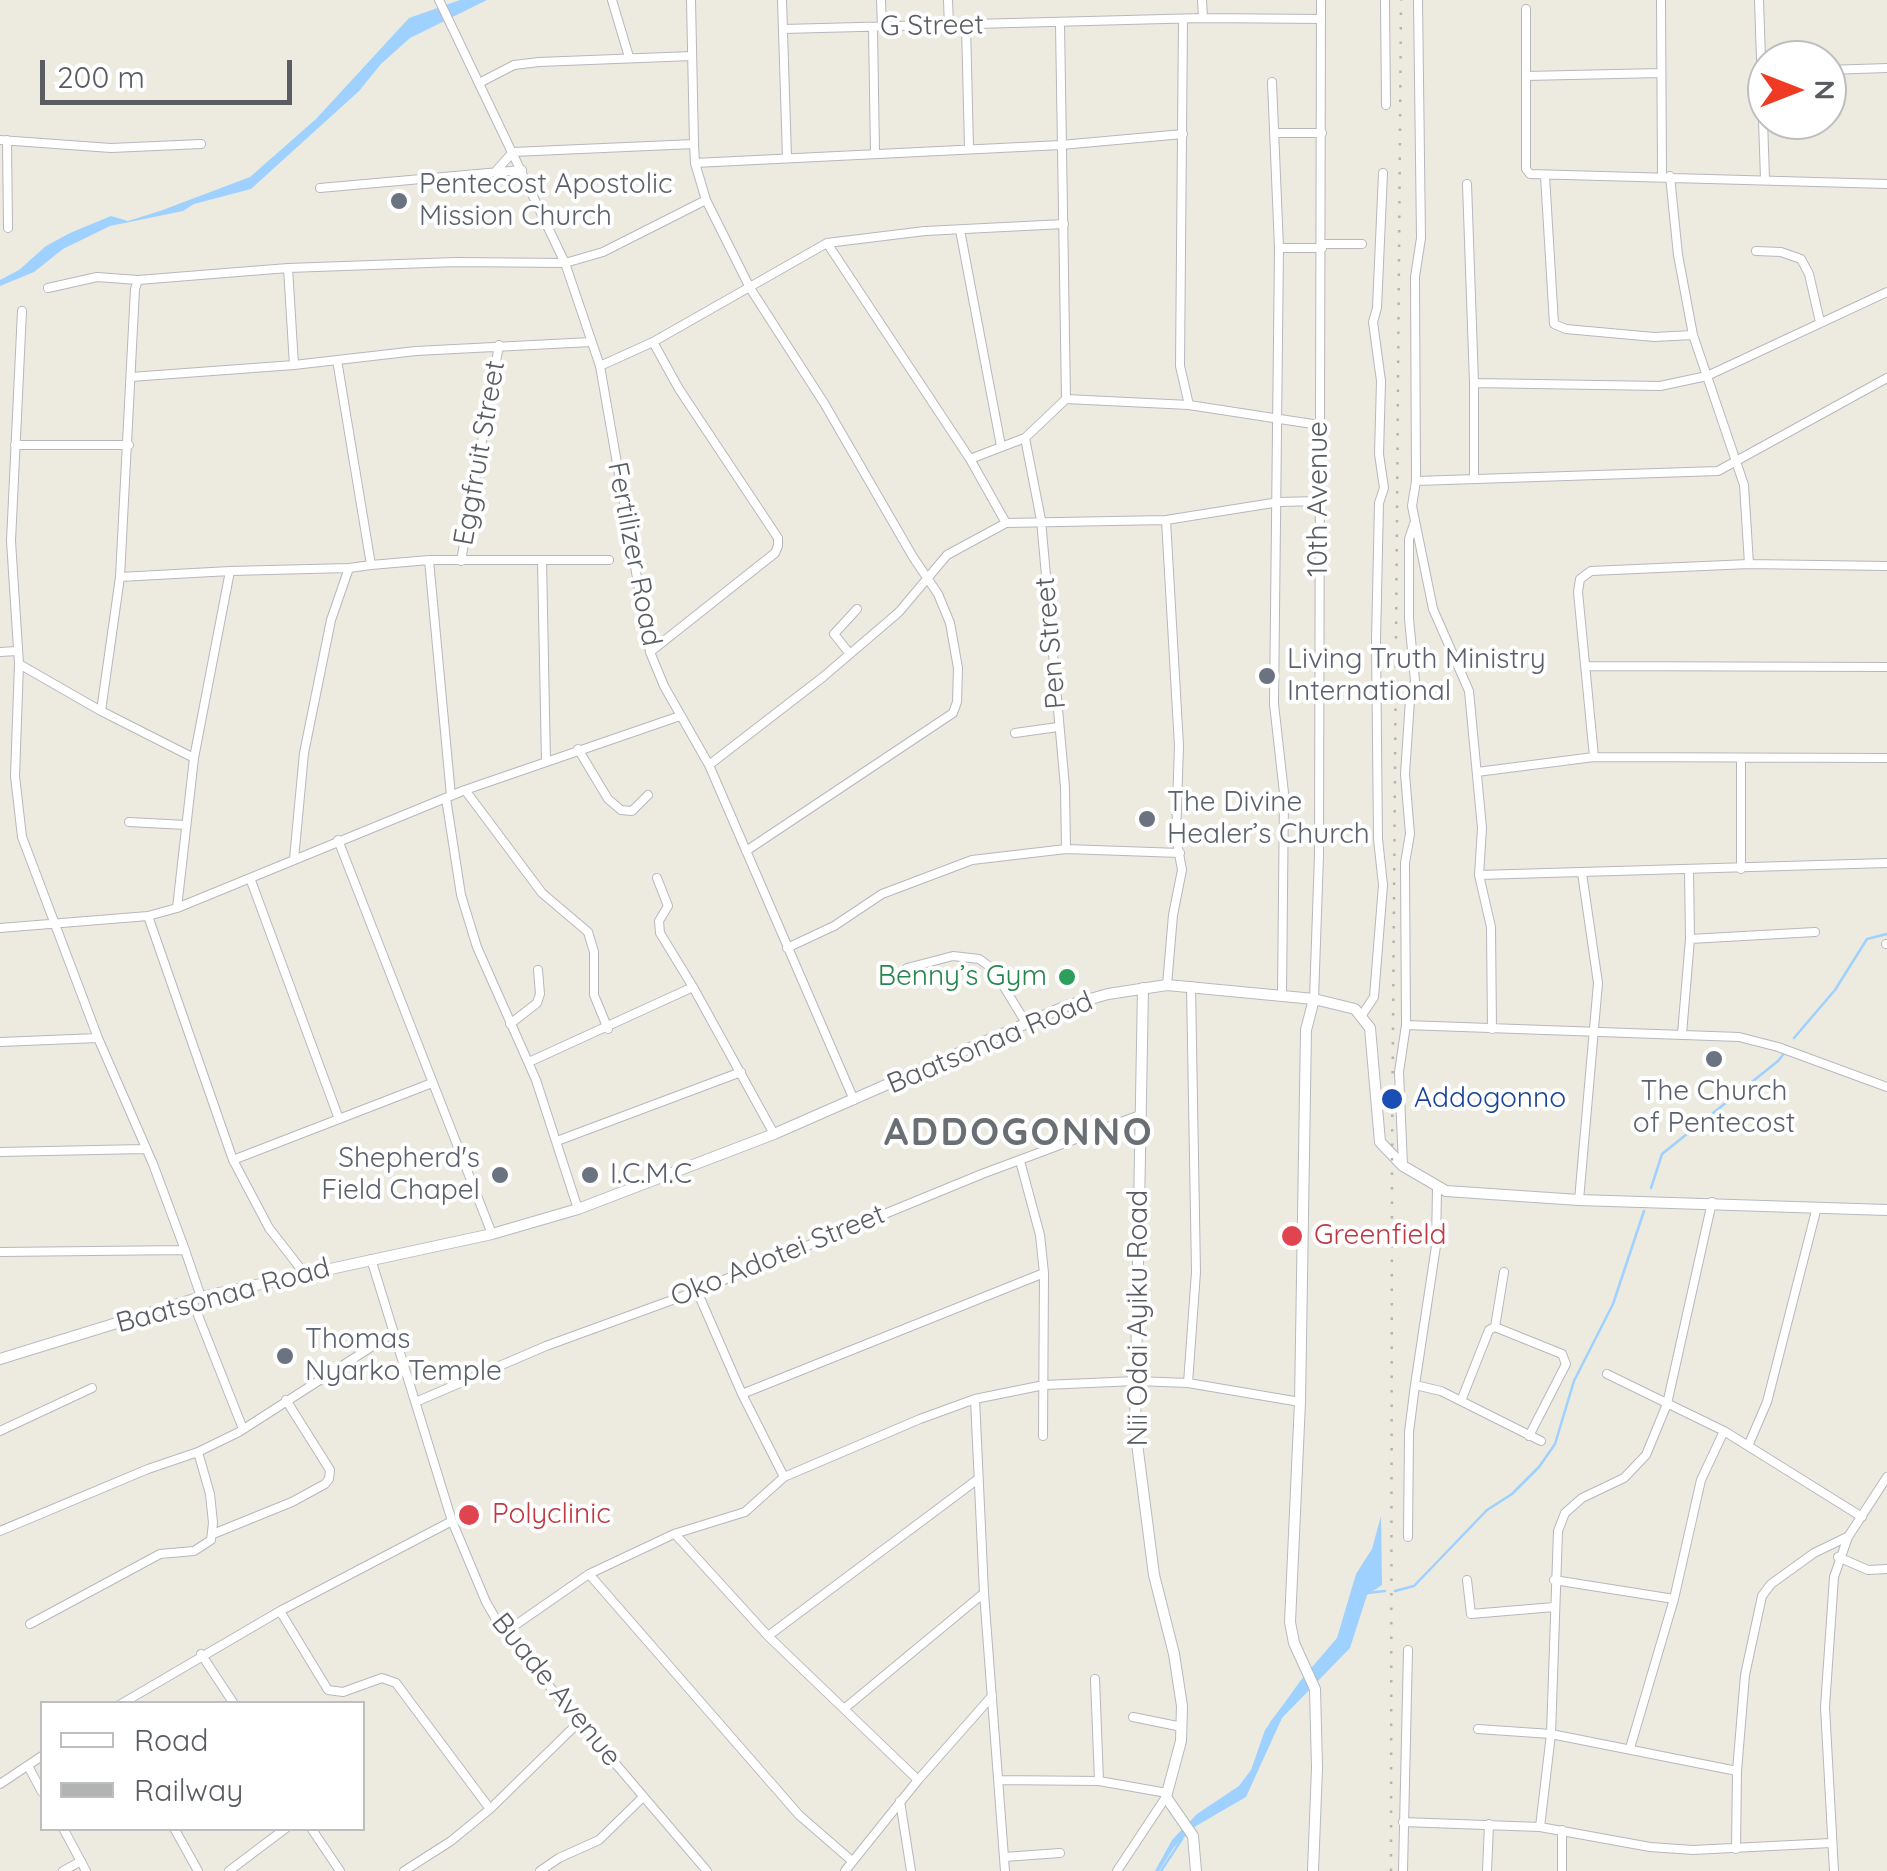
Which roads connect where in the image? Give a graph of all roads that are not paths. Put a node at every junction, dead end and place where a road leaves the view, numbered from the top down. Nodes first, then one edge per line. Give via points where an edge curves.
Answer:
1 (612, 0) edge
2 (691, 0) edge
3 (782, 0) edge
4 (881, 0) edge
5 (948, 0) edge
6 (1202, 0) edge
7 (1321, 0) edge
8 (1385, 0) edge
9 (1418, 0) edge
10 (1662, 0) edge
11 (1759, 0) edge
12 (441, 5) edge
13 (1526, 9) dead end
14 (1203, 18) junction
15 (1183, 19) junction
16 (1321, 19) junction
17 (1060, 24) junction
18 (949, 26) junction
19 (966, 26) junction
20 (878, 28) junction
21 (783, 29) junction
22 (1762, 40) edge
23 (692, 56) junction
24 (629, 58) junction
25 (1887, 68) edge
26 (1847, 69) edge
27 (1662, 74) junction
28 (1526, 76) junction
29 (1272, 82) dead end
30 (479, 83) junction
31 (1386, 104) dead end
32 (1276, 133) junction
33 (1322, 133) junction
34 (1182, 134) junction
35 (3, 140) edge
36 (1765, 140) edge
37 (201, 144) dead end
38 (694, 144) junction
39 (1061, 145) junction
40 (969, 147) junction
41 (513, 152) junction
42 (875, 153) junction
43 (787, 157) junction
44 (695, 163) junction
45 (522, 170) junction
46 (495, 172) junction
47 (1383, 173) dead end
48 (1545, 176) junction
49 (1666, 176) junction
50 (1765, 179) junction
51 (1467, 184) dead end
52 (1887, 184) edge
53 (320, 188) dead end
54 (706, 200) junction
55 (1064, 224) junction
56 (8, 228) dead end
57 (960, 230) junction
58 (827, 243) junction
59 (1362, 244) dead end
60 (1322, 246) junction
61 (1280, 248) junction
62 (1756, 251) dead end
63 (565, 263) junction
64 (288, 268) junction
65 (138, 280) junction
66 (48, 288) dead end
67 (750, 288) junction
68 (1887, 292) edge
69 (22, 311) dead end
70 (1820, 322) junction
71 (1692, 335) junction
72 (592, 342) junction
73 (652, 342) junction
74 (499, 345) junction
75 (337, 360) junction
76 (294, 365) junction
77 (600, 366) junction
78 (1707, 376) junction
79 (132, 377) junction
80 (1887, 378) edge
81 (1474, 384) junction
82 (1066, 399) junction
83 (1190, 405) junction
84 (1278, 420) junction
85 (1319, 425) junction
86 (1025, 438) junction
87 (129, 444) junction
88 (15, 445) junction
89 (1001, 446) junction
90 (970, 459) junction
91 (1738, 462) junction
92 (1474, 478) junction
93 (1416, 481) junction
94 (1320, 501) junction
95 (1279, 502) junction
96 (1041, 520) junction
97 (1166, 520) junction
98 (1006, 522) junction
99 (1414, 524) junction
100 (429, 560) junction
101 (461, 560) junction
102 (542, 560) junction
103 (609, 560) dead end
104 (1748, 564) junction
105 (371, 565) junction
106 (1887, 566) edge
107 (349, 568) junction
108 (230, 571) junction
109 (120, 577) junction
110 (927, 579) junction
111 (858, 609) dead end
112 (0, 652) edge
113 (17, 652) junction
114 (650, 652) junction
115 (850, 654) junction
116 (19, 664) junction
117 (1587, 666) junction
118 (1887, 667) edge
119 (101, 712) junction
120 (680, 716) junction
121 (1058, 727) junction
122 (1015, 733) dead end
123 (578, 749) junction
124 (194, 758) junction
125 (1594, 758) junction
126 (1887, 758) edge
127 (1741, 760) junction
128 (546, 762) junction
129 (709, 765) junction
130 (1477, 772) junction
131 (466, 790) junction
132 (648, 794) dead end
133 (448, 797) junction
134 (128, 822) dead end
135 (186, 825) junction
136 (338, 840) junction
137 (1066, 850) junction
138 (746, 852) junction
139 (1180, 853) junction
140 (294, 858) junction
141 (1887, 863) edge
142 (1741, 869) junction
143 (1690, 871) junction
144 (1582, 873) junction
145 (1480, 875) junction
146 (250, 878) junction
147 (656, 878) dead end
148 (177, 908) junction
149 (148, 916) junction
150 (55, 926) junction
151 (0, 928) edge
152 (1815, 932) dead end
153 (1690, 939) junction
154 (787, 948) junction
155 (907, 968) dead end
156 (538, 970) dead end
157 (1166, 985) junction
158 (1191, 986) junction
159 (693, 987) junction
160 (1142, 988) junction
161 (1282, 995) junction
162 (1314, 999) junction
163 (1362, 1015) junction
164 (1026, 1023) junction
165 (510, 1024) junction
166 (1406, 1025) junction
167 (608, 1028) junction
168 (1492, 1029) junction
169 (1592, 1033) junction
170 (1682, 1034) junction
171 (98, 1038) junction
172 (0, 1042) edge
173 (529, 1062) junction
174 (741, 1072) junction
175 (432, 1083) junction
176 (1887, 1087) edge
177 (854, 1100) junction
178 (1140, 1115) junction
179 (338, 1119) junction
180 (774, 1134) junction
181 (557, 1141) junction
182 (144, 1149) junction
183 (0, 1152) edge
184 (232, 1160) junction
185 (1020, 1161) junction
186 (1403, 1166) junction
187 (1437, 1188) junction
188 (1579, 1200) junction
189 (1712, 1202) junction
190 (1818, 1206) junction
191 (578, 1209) junction
192 (1887, 1210) edge
193 (492, 1234) junction
194 (185, 1250) junction
195 (0, 1252) edge
196 (371, 1258) junction
197 (1504, 1272) dead end
198 (304, 1273) junction
199 (1044, 1273) junction
200 (697, 1290) junction
201 (197, 1299) junction
202 (1495, 1327) junction
203 (393, 1333) junction
204 (0, 1359) edge
205 (1607, 1374) dead end
206 (1136, 1381) junction
207 (1188, 1383) junction
208 (1044, 1385) junction
209 (1416, 1385) junction
210 (92, 1388) dead end
211 (742, 1394) junction
212 (286, 1400) junction
213 (975, 1400) junction
214 (418, 1401) junction
215 (1461, 1401) junction
216 (1300, 1402) junction
217 (1667, 1404) junction
218 (243, 1430) junction
219 (0, 1431) edge
220 (1724, 1431) junction
221 (1043, 1436) dead end
222 (1529, 1436) junction
223 (1541, 1441) dead end
224 (1748, 1446) junction
225 (198, 1452) junction
226 (784, 1477) junction
227 (1887, 1477) edge
228 (978, 1479) junction
229 (1862, 1517) junction
230 (452, 1522) junction
231 (0, 1531) edge
232 (213, 1534) junction
233 (674, 1534) junction
234 (1408, 1537) dead end
235 (1848, 1537) junction
236 (1838, 1556) junction
237 (1887, 1569) edge
238 (589, 1574) junction
239 (1467, 1580) dead end
240 (1554, 1580) junction
241 (984, 1594) junction
242 (1674, 1599) junction
243 (1554, 1607) junction
244 (280, 1610) junction
245 (30, 1624) dead end
246 (504, 1632) junction
247 (768, 1636) junction
248 (1408, 1650) dead end
249 (201, 1654) junction
250 (1096, 1679) dead end
251 (992, 1696) junction
252 (126, 1701) edge
253 (232, 1701) edge
254 (845, 1708) junction
255 (1133, 1717) dead end
256 (579, 1722) junction
257 (1182, 1726) junction
258 (1478, 1729) dead end
259 (1552, 1734) junction
260 (1630, 1748) junction
261 (40, 1757) edge
262 (28, 1766) junction
263 (1737, 1771) junction
264 (918, 1780) junction
265 (998, 1780) junction
266 (1099, 1781) junction
267 (0, 1784) edge
268 (40, 1788) edge
269 (1166, 1795) junction
270 (643, 1797) junction
271 (900, 1801) junction
272 (490, 1810) junction
273 (1403, 1822) junction
274 (1489, 1824) junction
275 (1540, 1827) junction
276 (1562, 1830) junction
277 (64, 1831) edge
278 (176, 1831) edge
279 (282, 1831) edge
280 (313, 1831) edge
281 (1832, 1843) junction
282 (1736, 1849) junction
283 (1060, 1853) dead end
284 (1004, 1858) junction
285 (852, 1861) junction
286 (81, 1862) junction
287 (63, 1871) edge
288 (86, 1871) edge
289 (198, 1871) edge
290 (229, 1871) edge
291 (340, 1871) edge
292 (404, 1871) edge
293 (540, 1871) edge
294 (706, 1871) edge
295 (845, 1871) edge
296 (911, 1871) edge
297 (1005, 1871) edge
298 (1116, 1871) edge
299 (1196, 1871) edge
300 (1313, 1871) edge
301 (1403, 1871) edge
302 (1487, 1871) edge
303 (1562, 1871) edge
304 (1834, 1871) edge

1 - 24 street
2 - 23 street
3 - 21 street
4 - 20 street
5 - 18 street
6 - 14 street
7 - 16 street, 10th Avenue
8 - 31 street
9 - 93 street
10 - 27 street
11 - 22 street
12 - 30 street, Fertilizer Road
13 - 28 street
14 - 15 street, G Street
14 - 16 street, G Street
15 - 17 street, G Street
15 - 34 street
16 - 33 street, 10th Avenue
17 - 19 street, G Street
17 - 39 street
18 - 19 street, G Street
18 - 20 street, G Street
19 - 40 street
20 - 21 street, G Street
20 - 42 street
21 - 43 street
23 - 24 street
23 - 38 street
24 - 30 street via 514,65
25 - 26 street
27 - 28 street
27 - 49 street
28 - 48 street via 1526,169
29 - 32 street
30 - 41 street, Fertilizer Road
32 - 33 street
32 - 61 street
33 - 60 street, 10th Avenue
34 - 39 street
34 - 83 street via 1180,366
35 - 37 street via 111,148
35 - 56 street
36 - 50 street
38 - 41 street
38 - 44 street
39 - 40 street
39 - 55 street
40 - 42 street
41 - 45 street, Fertilizer Road
41 - 46 street
42 - 43 street
43 - 44 street
44 - 54 street
45 - 46 street
45 - 63 street, Fertilizer Road
46 - 53 street
47 - 163 street via 1372,322 1384,488 1376,641 1384,886 1374,998
48 - 49 street
48 - 71 street via 1554,324 1654,337
49 - 50 street
49 - 71 street
50 - 52 street
51 - 81 street
54 - 63 street via 603,252
54 - 67 street
55 - 57 street
55 - 82 street
57 - 58 street
57 - 89 street
58 - 67 street
58 - 90 street
59 - 60 street
60 - 61 street
60 - 85 street, 10th Avenue
61 - 84 street
62 - 70 street via 1800,259
63 - 64 street
63 - 72 street, Fertilizer Road
64 - 65 street
64 - 76 street
65 - 66 street via 98,276
65 - 79 street
67 - 73 street
67 - 110 street
68 - 70 street
69 - 88 street
70 - 78 street
71 - 78 street
72 - 74 street
72 - 77 street, Fertilizer Road
73 - 77 street
73 - 114 street via 778,546
74 - 75 street
74 - 101 street, Eggfruit Street
75 - 76 street
75 - 105 street
76 - 79 street
77 - 114 street, Fertilizer Road
78 - 81 street via 1660,386
78 - 91 street
79 - 87 street
80 - 91 street
81 - 92 street
82 - 83 street
82 - 86 street
83 - 84 street
84 - 85 street
84 - 95 street
85 - 94 street, 10th Avenue
86 - 89 street
86 - 96 street, Pen Street
87 - 88 street
87 - 109 street
88 - 113 street via 10,541
89 - 90 street
90 - 98 street
91 - 92 street via 1699,474
91 - 104 street
92 - 93 street
93 - 99 street
94 - 95 street
94 - 162 street, 10th Avenue
95 - 97 street
95 - 161 street via 1274,704 1284,793
96 - 97 street
96 - 98 street
96 - 121 street, Pen Street
97 - 139 street
98 - 110 street via 947,555
99 - 130 street via 1437,621 1469,691
99 - 166 street via 1409,539 1415,682 1405,774
100 - 101 street
100 - 105 street
100 - 133 street
101 - 102 street
102 - 103 street
102 - 128 street
104 - 106 street
104 - 117 street via 1591,571 1580,579 1578,592
105 - 107 street
107 - 108 street
107 - 140 street via 316,687
108 - 109 street
108 - 124 street
109 - 119 street
110 - 115 street
110 - 138 street via 950,623 958,668 953,713
111 - 115 street via 834,634
112 - 113 street
113 - 116 street
114 - 120 street, Fertilizer Road
115 - 129 street
116 - 119 street
116 - 150 street via 17,809
117 - 118 street
117 - 125 street
119 - 124 street
120 - 123 street
120 - 129 street, Fertilizer Road
121 - 122 street
121 - 137 street, Pen Street
123 - 128 street
123 - 132 street via 621,810 632,811
124 - 135 street
125 - 127 street
125 - 130 street
126 - 127 street
127 - 142 street
128 - 131 street
129 - 138 street, Fertilizer Road
130 - 145 street
131 - 133 street
131 - 167 street via 542,893 588,932 594,995
133 - 136 street
133 - 165 street via 461,895
134 - 135 street
135 - 148 street
136 - 140 street
136 - 175 street
137 - 139 street
137 - 154 street via 972,860 882,894
138 - 154 street, Fertilizer Road
139 - 157 street
140 - 146 street
141 - 142 street
142 - 143 street
143 - 144 street
143 - 153 street
144 - 145 street
144 - 169 street via 1598,982
145 - 168 street via 1491,926
146 - 148 street
146 - 179 street
147 - 159 street via 668,906 658,927
148 - 149 street
149 - 150 street
149 - 184 street
150 - 151 street
150 - 171 street
152 - 153 street
153 - 170 street
154 - 177 street, Fertilizer Road
155 - 164 street via 953,956 979,959 993,969
156 - 165 street via 537,1003
157 - 158 street, Baatsonaa Road
157 - 160 street, Baatsonaa Road
158 - 161 street, Baatsonaa Road
158 - 207 street via 1196,1272
159 - 167 street
159 - 174 street
160 - 164 street, Baatsonaa Road
160 - 178 street, Nii Odai Ayiku Road
161 - 162 street, Baatsonaa Road
162 - 163 street, Baatsonaa Road
162 - 216 street via 1306,1030
163 - 186 street via 1370,1028 1380,1142
164 - 177 street, Baatsonaa Road
165 - 173 street
166 - 168 street
166 - 186 street via 1399,1072
167 - 173 street
168 - 169 street
169 - 170 street
169 - 188 street
170 - 176 street via 1778,1046
171 - 172 street
171 - 182 street
173 - 181 street
174 - 180 street
174 - 181 street
175 - 179 street
175 - 193 street
177 - 180 street, Baatsonaa Road
178 - 185 street, Oko Adotei Street
178 - 206 street, Nii Odai Ayiku Road
179 - 184 street
180 - 191 street, Baatsonaa Road
181 - 191 street
182 - 183 street
182 - 194 street
184 - 198 street via 269,1228
185 - 199 street
185 - 200 street, Oko Adotei Street
186 - 187 street
187 - 188 street
187 - 209 street via 1436,1246
188 - 189 street
189 - 190 street
189 - 217 street
190 - 192 street
190 - 224 street
191 - 193 street, Baatsonaa Road
193 - 196 street, Baatsonaa Road
194 - 195 street
194 - 201 street
196 - 198 street, Baatsonaa Road
196 - 203 street, Buade Avenue
197 - 202 street
198 - 201 street, Baatsonaa Road
199 - 208 street
199 - 211 street
200 - 211 street
200 - 214 street, Oko Adotei Street
201 - 204 street, Baatsonaa Road
201 - 218 street
202 - 215 street
202 - 222 street via 1565,1358
203 - 212 street
203 - 214 street, Buade Avenue
205 - 217 street
206 - 207 street
206 - 208 street
206 - 257 street, Nii Odai Ayiku Road via 1140,1474
207 - 216 street
208 - 213 street
208 - 221 street
209 - 215 street
209 - 234 street
210 - 219 street
211 - 226 street
212 - 218 street
212 - 232 street via 330,1470 329,1479
213 - 226 street
213 - 228 street
214 - 230 street, Buade Avenue
215 - 222 street
216 - 300 street via 1290,1622 1315,1689
217 - 220 street
217 - 240 street via 1640,1464 1565,1513
218 - 225 street
220 - 224 street
220 - 242 street via 1700,1480
222 - 223 street
224 - 229 street
225 - 231 street
225 - 232 street
226 - 233 street via 744,1512
227 - 229 street
228 - 241 street
228 - 247 street
229 - 235 street
230 - 244 street
230 - 246 street, Buade Avenue
232 - 245 street via 202,1548 160,1554
233 - 238 street
233 - 247 street
235 - 236 street
235 - 263 street via 1814,1553 1762,1596 1745,1675
236 - 237 street via 1868,1570
236 - 281 street via 1825,1707
238 - 246 street
238 - 285 street via 798,1815
239 - 243 street via 1471,1614
240 - 242 street
240 - 243 street
241 - 251 street
241 - 254 street
242 - 260 street
243 - 259 street
244 - 249 street
244 - 272 street via 328,1690 343,1692 382,1678 396,1684
246 - 256 street, Buade Avenue
247 - 254 street
248 - 273 street
249 - 252 street
249 - 253 street
250 - 266 street
251 - 264 street
251 - 265 street
254 - 264 street
255 - 257 street
256 - 270 street, Buade Avenue
256 - 272 street
257 - 269 street, Nii Odai Ayiku Road
258 - 259 street
259 - 260 street
259 - 275 street
260 - 263 street
261 - 262 street
262 - 267 street
262 - 268 street
263 - 282 street
264 - 271 street
265 - 266 street
265 - 284 street
266 - 269 street
269 - 298 street
269 - 299 street via 1193,1836
270 - 293 street via 599,1840
270 - 294 street, Buade Avenue
271 - 285 street
271 - 296 street
272 - 292 street
273 - 274 street
273 - 301 street
274 - 275 street
274 - 302 street
275 - 276 street
276 - 282 street via 1650,1847
276 - 303 street
277 - 286 street
278 - 289 street
279 - 290 street
280 - 291 street
281 - 282 street
281 - 304 street
283 - 284 street
284 - 297 street
285 - 295 street
286 - 287 street
286 - 288 street

